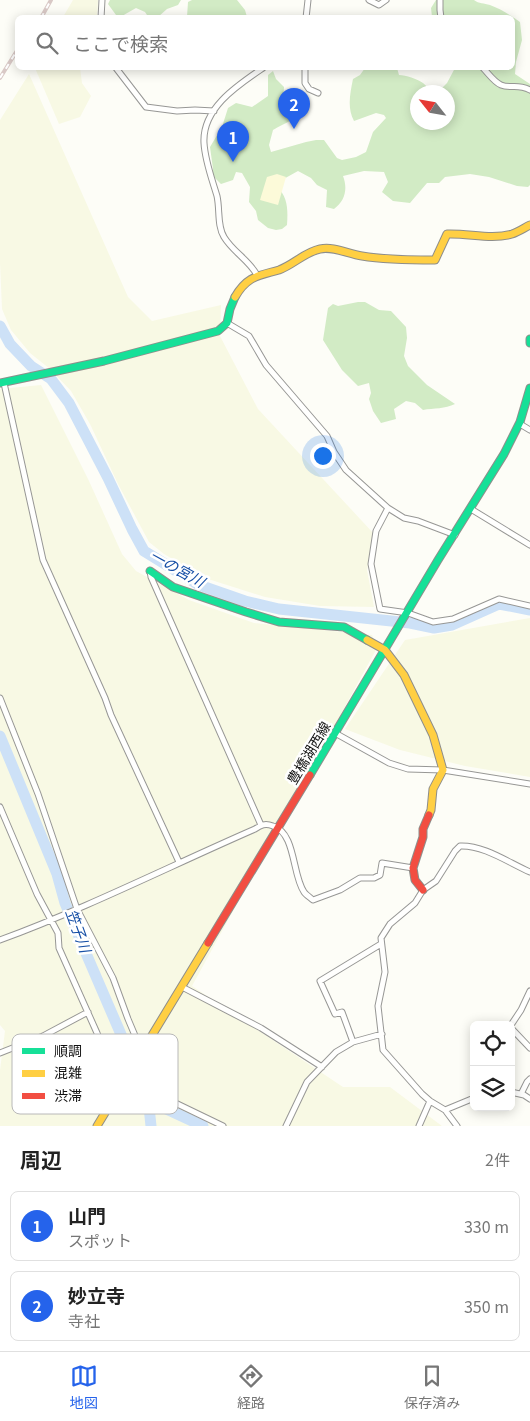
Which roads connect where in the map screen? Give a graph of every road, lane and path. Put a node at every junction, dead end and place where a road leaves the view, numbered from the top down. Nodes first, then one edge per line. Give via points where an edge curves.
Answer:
1 (102, 0) edge
2 (308, 0) edge
3 (370, 0) edge
4 (386, 0) edge
5 (440, 0) edge
6 (101, 15) edge
7 (306, 15) edge
8 (441, 15) edge
9 (118, 70) edge
10 (260, 70) edge
11 (305, 70) edge
12 (485, 70) edge
13 (530, 90) edge
14 (318, 93) dead end
15 (214, 111) junction
16 (530, 225) edge
17 (257, 275) junction
18 (227, 323) junction
19 (2, 383) edge
20 (530, 388) edge
21 (520, 424) junction
22 (530, 430) edge
23 (388, 508) junction
24 (471, 509) junction
25 (455, 535) junction
26 (530, 544) edge
27 (150, 571) joint
28 (530, 606) edge
29 (408, 613) junction
30 (384, 650) junction
31 (0, 698) edge
32 (335, 733) junction
33 (443, 770) junction
34 (530, 784) edge
35 (0, 808) edge
36 (261, 824) junction
37 (278, 827) junction
38 (179, 862) junction
39 (413, 868) junction
40 (530, 872) edge
41 (423, 890) junction
42 (77, 909) junction
43 (54, 920) junction
44 (0, 940) edge
45 (381, 944) junction
46 (182, 987) junction
47 (530, 991) edge
48 (88, 1012) junction
49 (514, 1021) edge
50 (515, 1031) edge
51 (47, 1034) edge
52 (98, 1034) edge
53 (133, 1034) edge
54 (153, 1034) edge
55 (382, 1034) junction
56 (353, 1042) junction
57 (12, 1048) edge
58 (530, 1048) edge
59 (0, 1053) edge
60 (322, 1067) junction
61 (530, 1079) edge
62 (515, 1093) edge
63 (521, 1094) junction
64 (530, 1099) edge
65 (470, 1100) edge
66 (430, 1101) junction
67 (178, 1104) edge
68 (445, 1110) junction
69 (104, 1114) edge
70 (97, 1126) edge
71 (223, 1126) edge
72 (286, 1126) edge
73 (419, 1126) edge
74 (457, 1126) edge

1 - 6 street
2 - 7 street
3 - 4 street via 378,5
5 - 8 street
9 - 15 street via 146,107
10 - 15 street via 225,96
11 - 14 street via 305,84
12 - 13 street via 502,86 522,86
15 - 17 street via 204,144 219,204 222,235
16 - 17 street via 513,234 493,237 447,234 435,260 397,260 325,248 284,268
17 - 18 street via 241,287 231,302
18 - 19 street via 218,331
18 - 23 street via 249,336 266,365 327,436 346,470
19 - 38 street via 43,560
20 - 21 street, 豊橋湖西線
21 - 22 street
21 - 24 street, 豊橋湖西線
23 - 25 street via 404,518
23 - 29 street via 376,530 370,564 380,609
24 - 25 street, 豊橋湖西線
24 - 26 street
25 - 29 street, 豊橋湖西線 via 426,577
27 - 30 street via 173,587 279,622 344,627
27 - 36 street
28 - 29 street via 499,599 452,619 433,622
29 - 30 street, 豊橋湖西線
30 - 32 street, 豊橋湖西線
30 - 33 street via 404,675 433,735
31 - 42 street via 38,794
32 - 33 street via 389,763 408,769
32 - 37 street, 豊橋湖西線
33 - 34 street
33 - 39 street via 432,789 431,810
35 - 43 street via 37,894
36 - 37 street
36 - 38 street
37 - 39 street via 289,845 304,892 313,900 360,878 380,875 382,863
37 - 46 street, 豊橋湖西線
38 - 42 street
39 - 41 street via 415,880
40 - 41 street via 470,845 460,846 436,881
41 - 45 street via 415,903 383,933
42 - 43 street
42 - 53 street via 113,978
43 - 44 street
43 - 48 street via 60,948
45 - 55 street via 385,972 378,1006
45 - 56 street via 320,981 335,1014 342,1012
46 - 54 street, 豊橋湖西線
46 - 60 street via 261,1028
47 - 49 street
48 - 51 street
48 - 52 street
50 - 58 street
55 - 56 street
55 - 66 street via 383,1050
56 - 60 street via 336,1052
57 - 59 street
60 - 72 street via 307,1082
61 - 63 street
62 - 63 street
63 - 64 street
65 - 68 street
66 - 68 street
66 - 73 street
67 - 71 street
68 - 74 street
69 - 70 street, 豊橋湖西線

